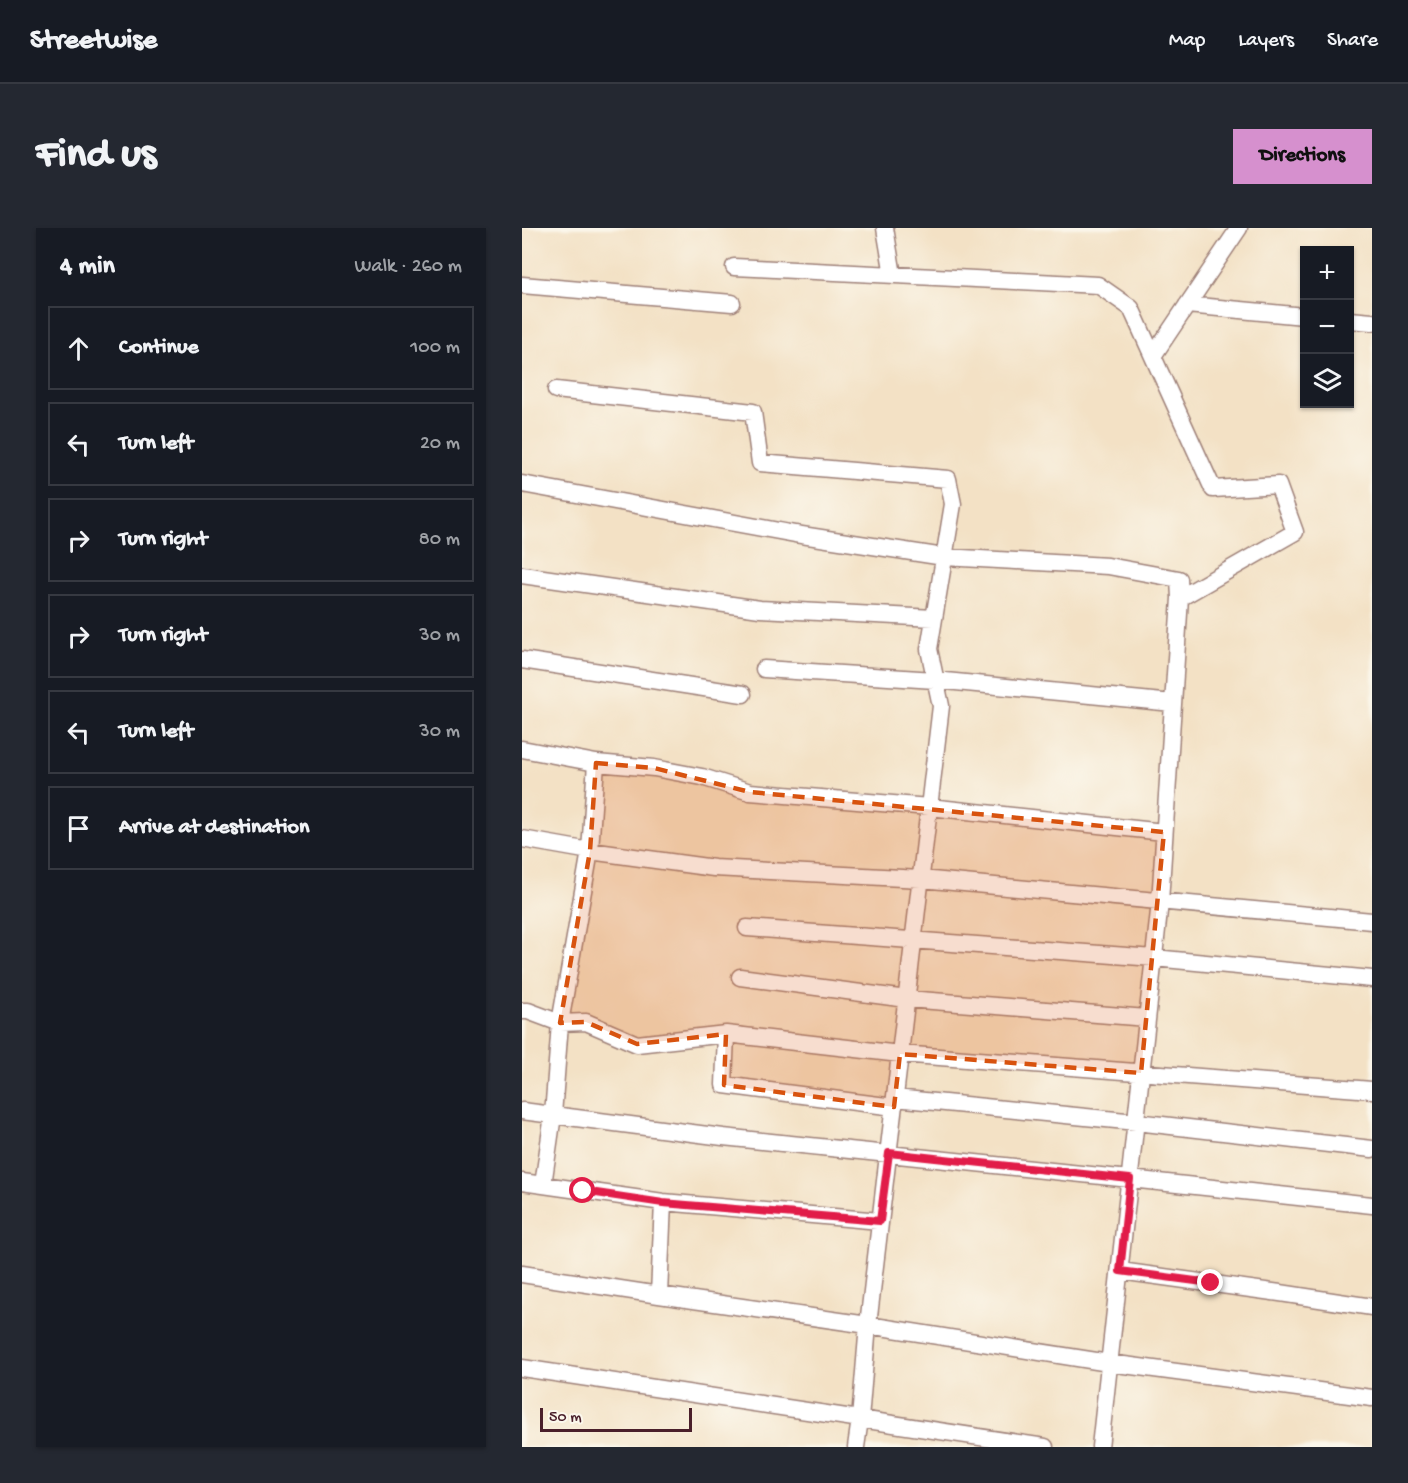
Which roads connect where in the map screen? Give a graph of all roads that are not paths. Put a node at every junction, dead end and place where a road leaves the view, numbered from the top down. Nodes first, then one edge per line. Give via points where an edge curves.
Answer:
1 (885, 228) edge
2 (1239, 228) edge
3 (734, 267) dead end
4 (893, 275) junction
5 (522, 285) edge
6 (732, 303) dead end
7 (1187, 305) junction
8 (1300, 316) edge
9 (1354, 320) edge
10 (1372, 322) edge
11 (1153, 356) junction
12 (556, 390) dead end
13 (522, 484) edge
14 (944, 557) junction
15 (522, 575) edge
16 (1180, 598) junction
17 (934, 618) junction
18 (522, 660) edge
19 (764, 669) dead end
20 (935, 680) junction
21 (743, 694) dead end
22 (1173, 703) junction
23 (522, 749) edge
24 (596, 763) junction
25 (929, 807) junction
26 (1164, 832) junction
27 (522, 839) edge
28 (590, 852) junction
29 (921, 879) junction
30 (1160, 902) junction
31 (1372, 921) edge
32 (747, 928) dead end
33 (913, 940) junction
34 (1154, 958) junction
35 (740, 977) dead end
36 (1372, 979) edge
37 (907, 999) junction
38 (522, 1011) edge
39 (1147, 1018) junction
40 (560, 1023) junction
41 (726, 1034) junction
42 (900, 1054) junction
43 (1141, 1073) junction
44 (1372, 1090) edge
45 (894, 1102) junction
46 (522, 1111) edge
47 (553, 1115) junction
48 (1136, 1122) junction
49 (1372, 1149) edge
50 (889, 1153) junction
51 (1130, 1179) junction
52 (522, 1182) edge
53 (543, 1185) junction
54 (663, 1203) junction
55 (1372, 1206) edge
56 (880, 1221) junction
57 (1120, 1271) junction
58 (522, 1274) edge
59 (659, 1296) junction
60 (1372, 1307) edge
61 (868, 1325) junction
62 (1109, 1363) junction
63 (522, 1368) edge
64 (1372, 1398) edge
65 (860, 1419) junction
66 (856, 1447) edge
67 (1045, 1447) edge
68 (1100, 1447) edge

1 - 4 street
2 - 7 street
3 - 4 street
4 - 11 street via 1098,285 1131,308
5 - 6 street
7 - 8 street
7 - 11 street
9 - 10 street
11 - 16 street via 1213,489 1278,485 1295,532
12 - 14 street via 753,412 760,463 948,479 953,504
13 - 14 street
14 - 16 street via 1108,566 1179,579
14 - 17 street
15 - 17 street via 760,609
16 - 22 street
17 - 20 street via 929,649
18 - 21 street
19 - 20 street
20 - 22 street
20 - 25 street via 941,706
22 - 26 street
23 - 24 street
24 - 25 street via 702,777 750,792
24 - 28 street
25 - 26 street
25 - 29 street
26 - 30 street
27 - 28 street
28 - 29 street via 714,868
28 - 40 street
29 - 30 street
29 - 33 street
30 - 31 street
30 - 34 street
32 - 33 street
33 - 34 street
33 - 37 street
34 - 36 street
34 - 39 street
35 - 37 street
37 - 39 street
37 - 42 street
38 - 40 street
39 - 43 street
40 - 41 street via 586,1022 637,1044
40 - 47 street
41 - 42 street
41 - 45 street via 724,1085
42 - 43 street
42 - 45 street
43 - 44 street
43 - 48 street
45 - 48 street
45 - 50 street
46 - 47 street
47 - 50 street
47 - 53 street
48 - 49 street
48 - 51 street
50 - 51 street
50 - 56 street
51 - 55 street
51 - 57 street
52 - 53 street
53 - 54 street
54 - 56 street
54 - 59 street
56 - 61 street
57 - 60 street
57 - 62 street
58 - 59 street
59 - 61 street
61 - 62 street
61 - 65 street
62 - 64 street
62 - 68 street
63 - 65 street
65 - 66 street
65 - 67 street

